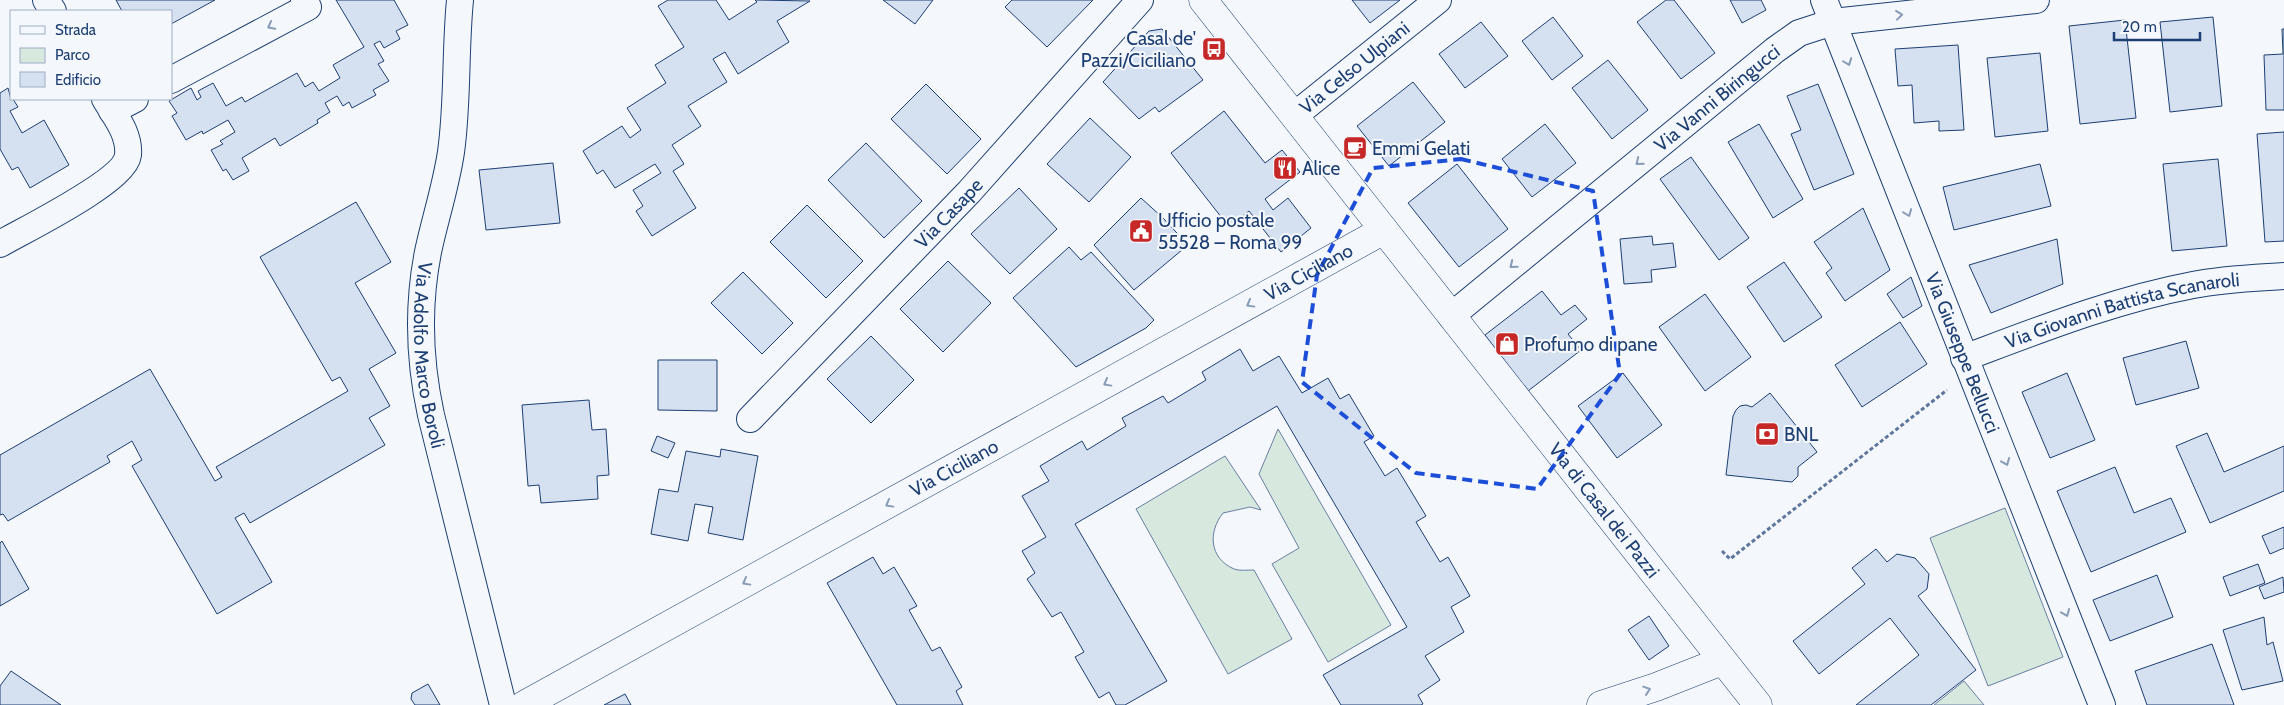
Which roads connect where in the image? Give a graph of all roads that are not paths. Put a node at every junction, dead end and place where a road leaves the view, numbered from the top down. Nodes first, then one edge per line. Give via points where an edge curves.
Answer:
1 (304, 0) edge
2 (460, 0) edge
3 (1140, 0) edge
4 (1203, 0) edge
5 (1438, 0) edge
6 (2036, 0) edge
7 (1829, 11) edge
8 (172, 79) edge
9 (131, 100) edge
10 (109, 105) edge
11 (1295, 115) junction
12 (1384, 230) junction
13 (0, 244) edge
14 (2284, 276) edge
15 (1451, 316) junction
16 (1969, 368) junction
17 (750, 420) dead end
18 (1722, 660) junction
19 (503, 705) edge
20 (524, 705) edge
21 (1601, 705) edge
22 (1758, 705) edge
23 (2102, 705) edge

1 -> 8 street via 308,7
2 - 19 street, Via Adolfo Marco Boroli via 452,139 423,282 420,340 431,415
3 - 17 street, Via Casape via 969,192
4 - 11 main road
5 - 11 street, Via Celso Ulpiani
7 -> 6 street, Via Vanni Biringucci
7 -> 15 street, Via Vanni Biringucci via 1775,50
7 -> 16 street, Via Giuseppe Bellucci
9 - 10 street
10 - 13 street via 126,133 128,157 122,166 104,183
11 - 12 main road
12 - 15 main road, Via di Casal dei Pazzi
12 -> 20 main road, Via Ciciliano
14 - 16 street, Via Giovanni Battista Scanaroli via 2194,285 2133,300 2041,329
15 - 18 main road, Via di Casal dei Pazzi
16 -> 23 street, Via Giuseppe Bellucci
21 -> 18 main road
18 - 22 main road, Via di Casal dei Pazzi

